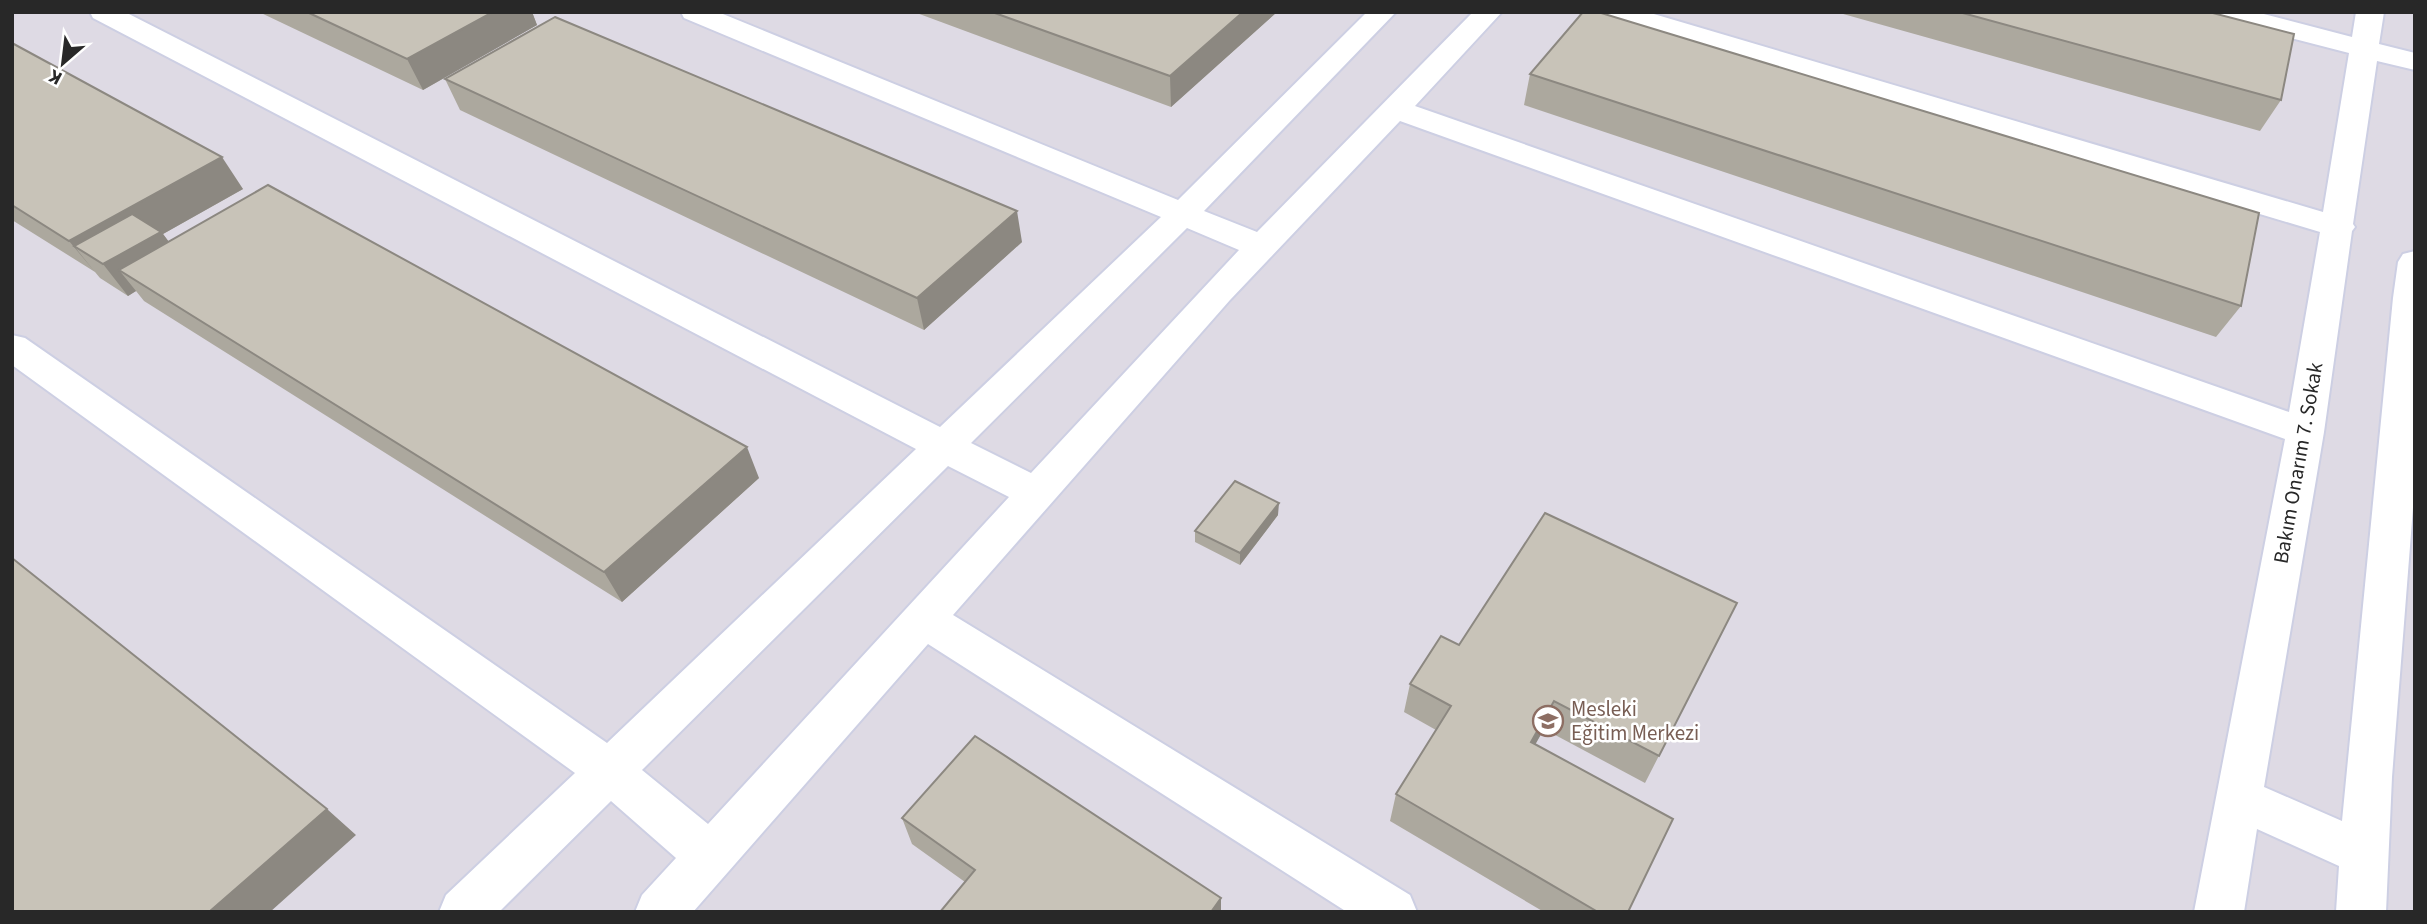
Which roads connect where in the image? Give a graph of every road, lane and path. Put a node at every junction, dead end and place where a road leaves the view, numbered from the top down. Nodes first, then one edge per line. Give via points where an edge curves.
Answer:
1 (103, 12) edge
2 (694, 12) edge
3 (1384, 12) edge
4 (1489, 12) edge
5 (1617, 12) edge
6 (2223, 12) edge
7 (2370, 12) edge
8 (2366, 50) junction
9 (2415, 62) edge
10 (1395, 109) junction
11 (1182, 215) junction
12 (2339, 227) junction
13 (1262, 247) junction
14 (2415, 262) edge
15 (2410, 328) edge
16 (12, 347) edge
17 (2305, 432) junction
18 (944, 447) junction
19 (1037, 494) junction
20 (2402, 555) edge
21 (924, 619) junction
22 (608, 770) junction
23 (2238, 798) junction
24 (2363, 853) junction
25 (710, 856) junction
26 (464, 912) edge
27 (660, 912) edge
28 (1392, 912) edge
29 (2219, 912) edge
30 (2361, 912) edge

1 - 18 street
2 - 11 street
3 - 11 street
4 - 10 street
5 - 12 street
6 - 8 street
7 - 8 street, Bakım Onarım 7. Sokak
8 - 9 street
8 - 12 street, Bakım Onarım 7. Sokak
10 - 13 street
10 - 17 street
11 - 13 street
11 - 18 street
12 - 17 street, Bakım Onarım 7. Sokak
13 - 19 street
14 - 15 street
15 - 20 street
16 - 22 street
17 - 23 street, Bakım Onarım 7. Sokak
18 - 19 street
18 - 22 street
19 - 21 street
20 - 24 street
21 - 25 street
21 - 28 street
22 - 25 street
22 - 26 street
23 - 24 street
23 - 29 street, Bakım Onarım 7. Sokak
24 - 30 street
25 - 27 street

